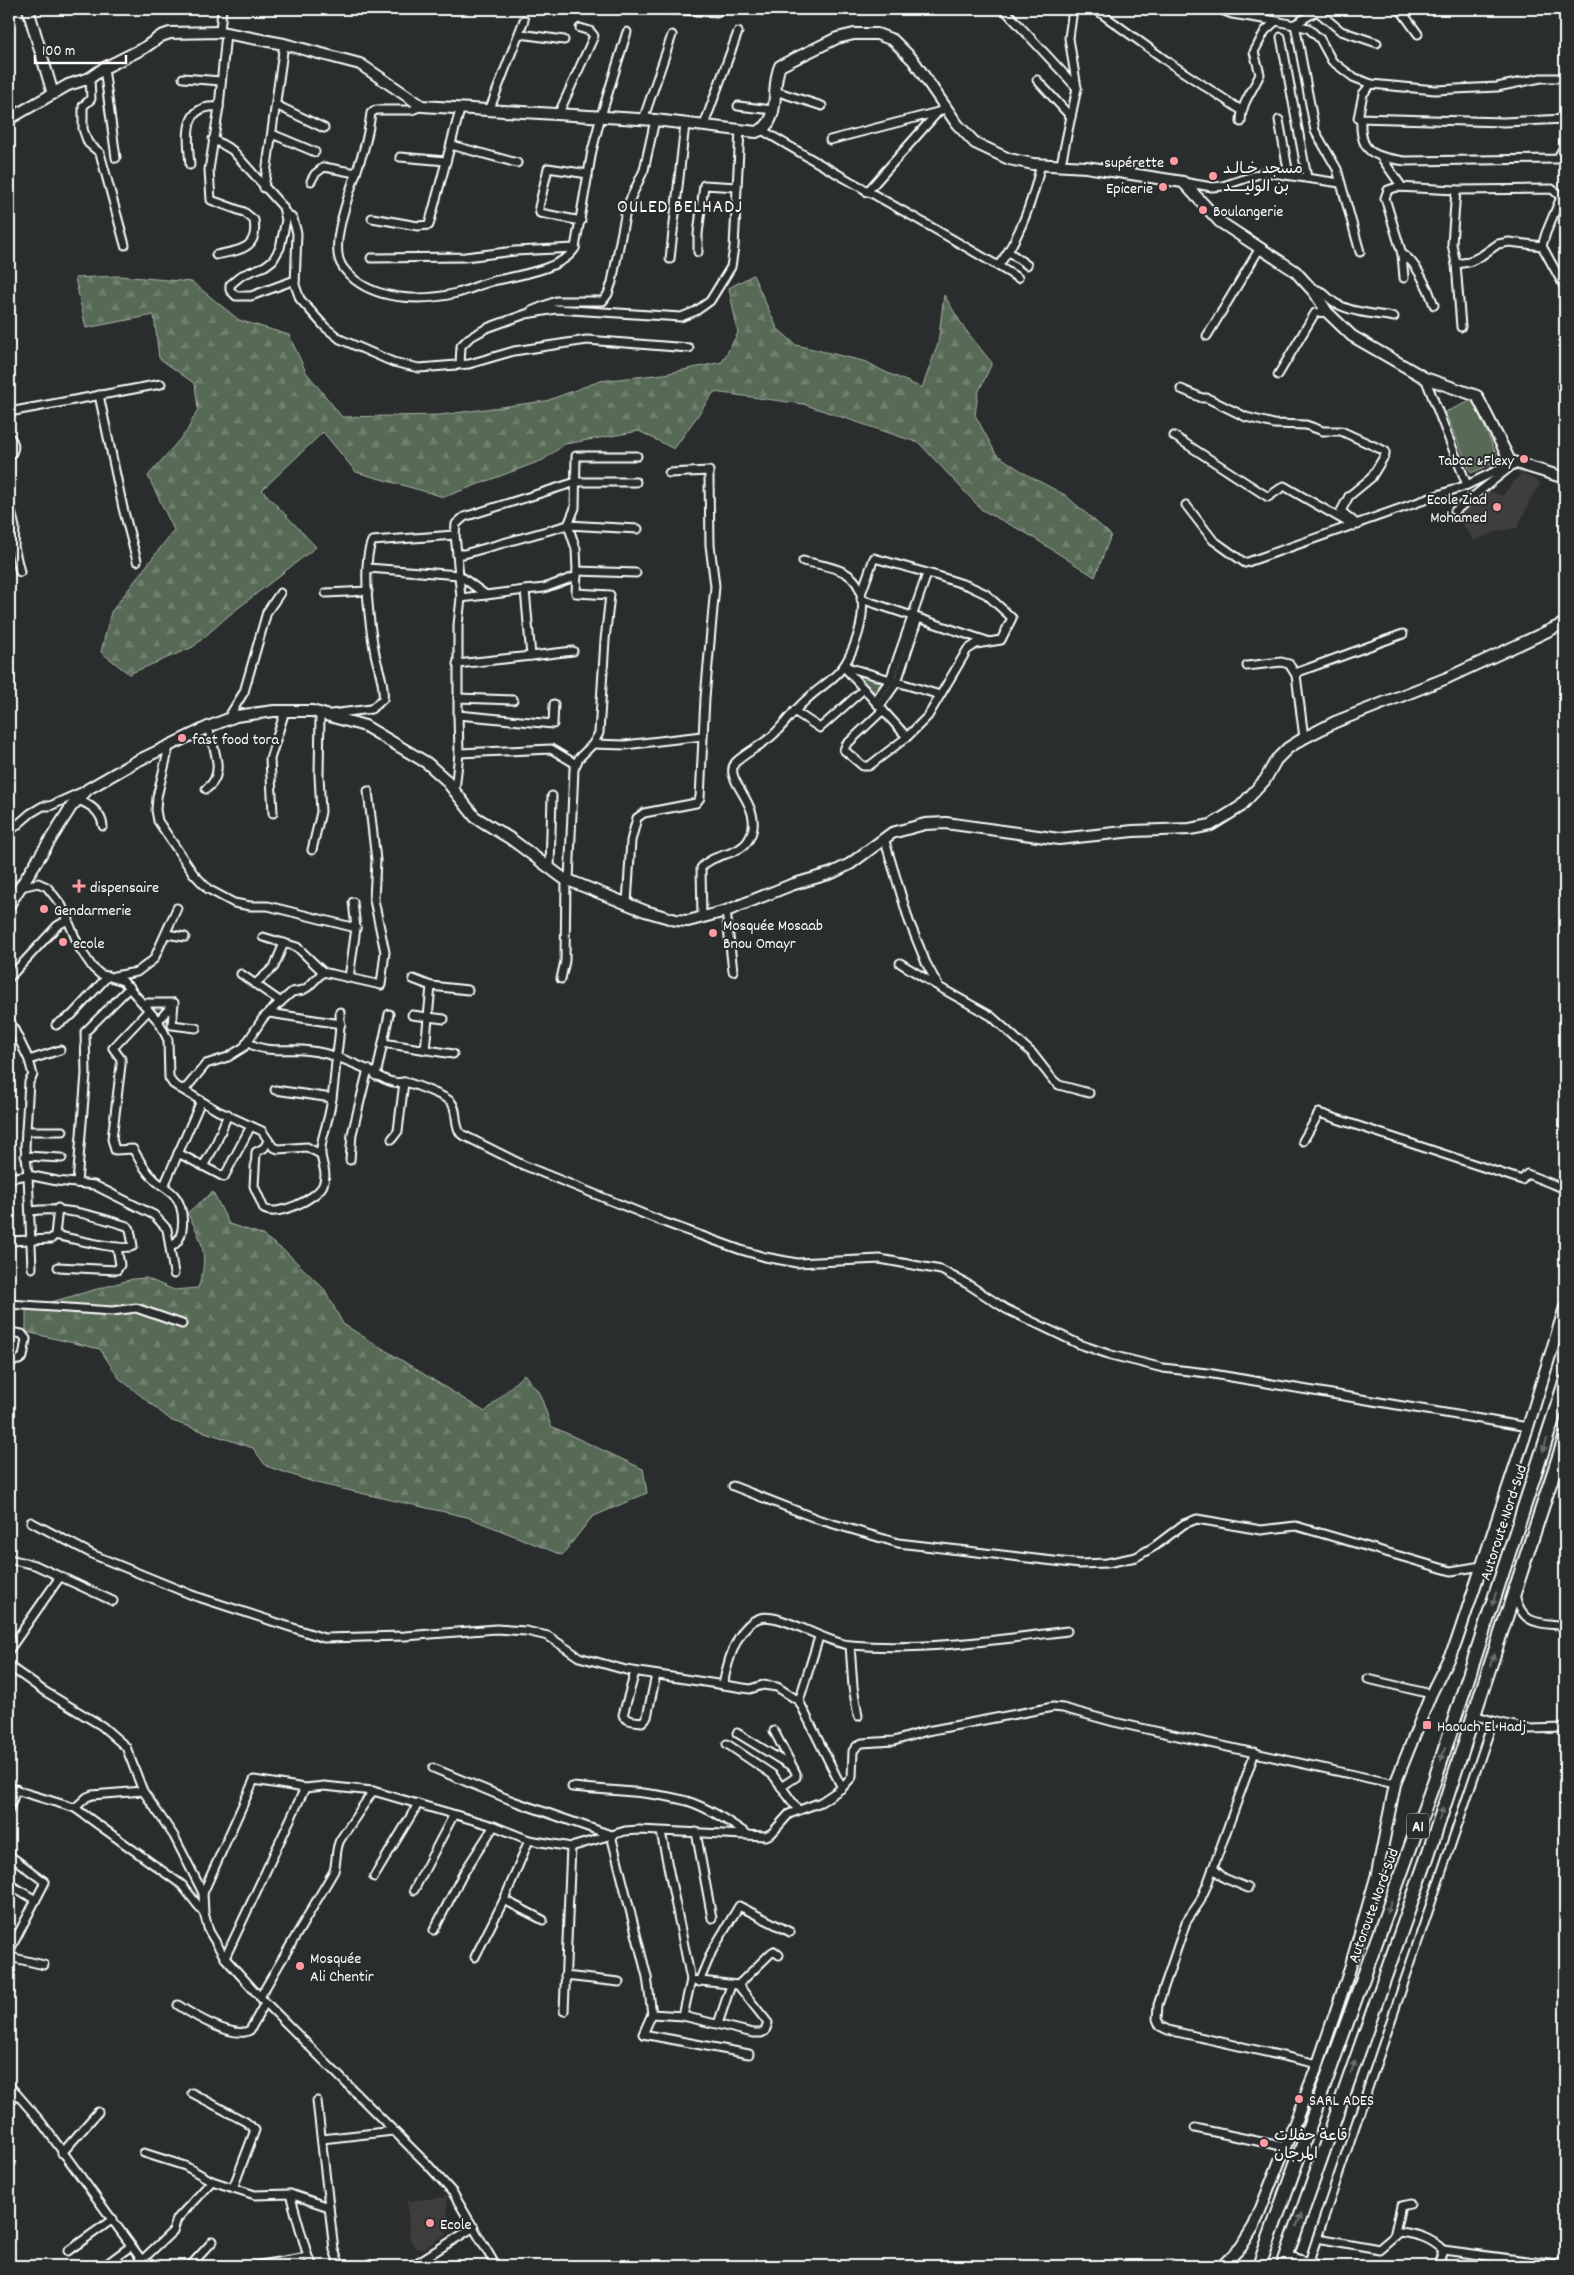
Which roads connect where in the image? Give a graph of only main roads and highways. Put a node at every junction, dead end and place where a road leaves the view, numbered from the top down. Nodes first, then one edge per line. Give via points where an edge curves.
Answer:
1 (1565, 1382) edge
2 (1565, 1438) edge
3 (1285, 2261) edge
4 (1259, 2266) edge

1 -> 4 highway, Autoroute Nord-Sud / A1 via 1434,1782
3 -> 2 highway, Autoroute Nord-Sud / A1 via 1423,1867

